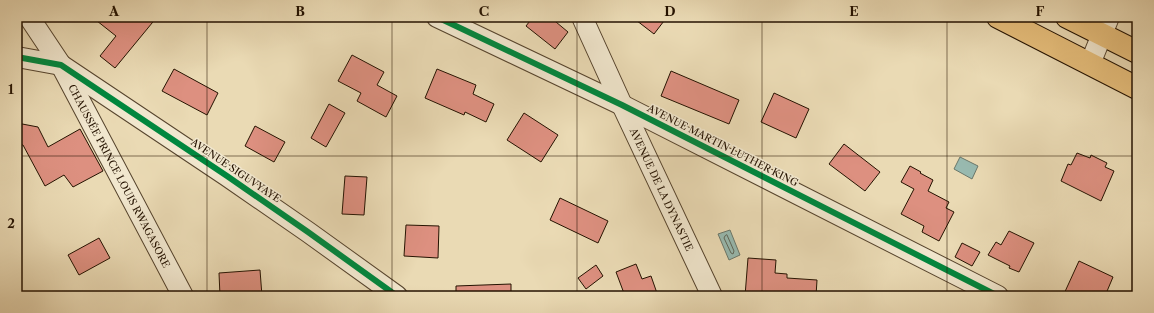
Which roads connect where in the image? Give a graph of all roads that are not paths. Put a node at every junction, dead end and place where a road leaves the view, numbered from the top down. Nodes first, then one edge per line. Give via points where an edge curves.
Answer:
1 (29, 17) edge
2 (437, 17) edge
3 (582, 17) edge
4 (998, 17) edge
5 (1067, 17) edge
6 (1106, 26) edge
7 (1137, 52) edge
8 (17, 58) edge
9 (1090, 64) junction
10 (61, 65) junction
11 (1137, 88) edge
12 (622, 105) junction
13 (182, 296) edge
14 (397, 296) edge
15 (712, 296) edge
16 (998, 296) edge

1 - 10 street, CHAUSSÉE PRINCE LOUIS RWAGASORE
2 - 12 street, AVENUE MARTIN LUTHER KING
3 - 12 street, AVENUE DE LA DYNASTIE
4 - 9 main road
5 - 6 main road
6 - 7 main road
6 - 9 street
8 - 10 street
9 - 11 main road
10 - 13 street, CHAUSSÉE PRINCE LOUIS RWAGASORE
10 - 14 street, AVENUE SIGUVYAYE via 227,176
12 - 15 street, AVENUE DE LA DYNASTIE
12 - 16 street, AVENUE MARTIN LUTHER KING

